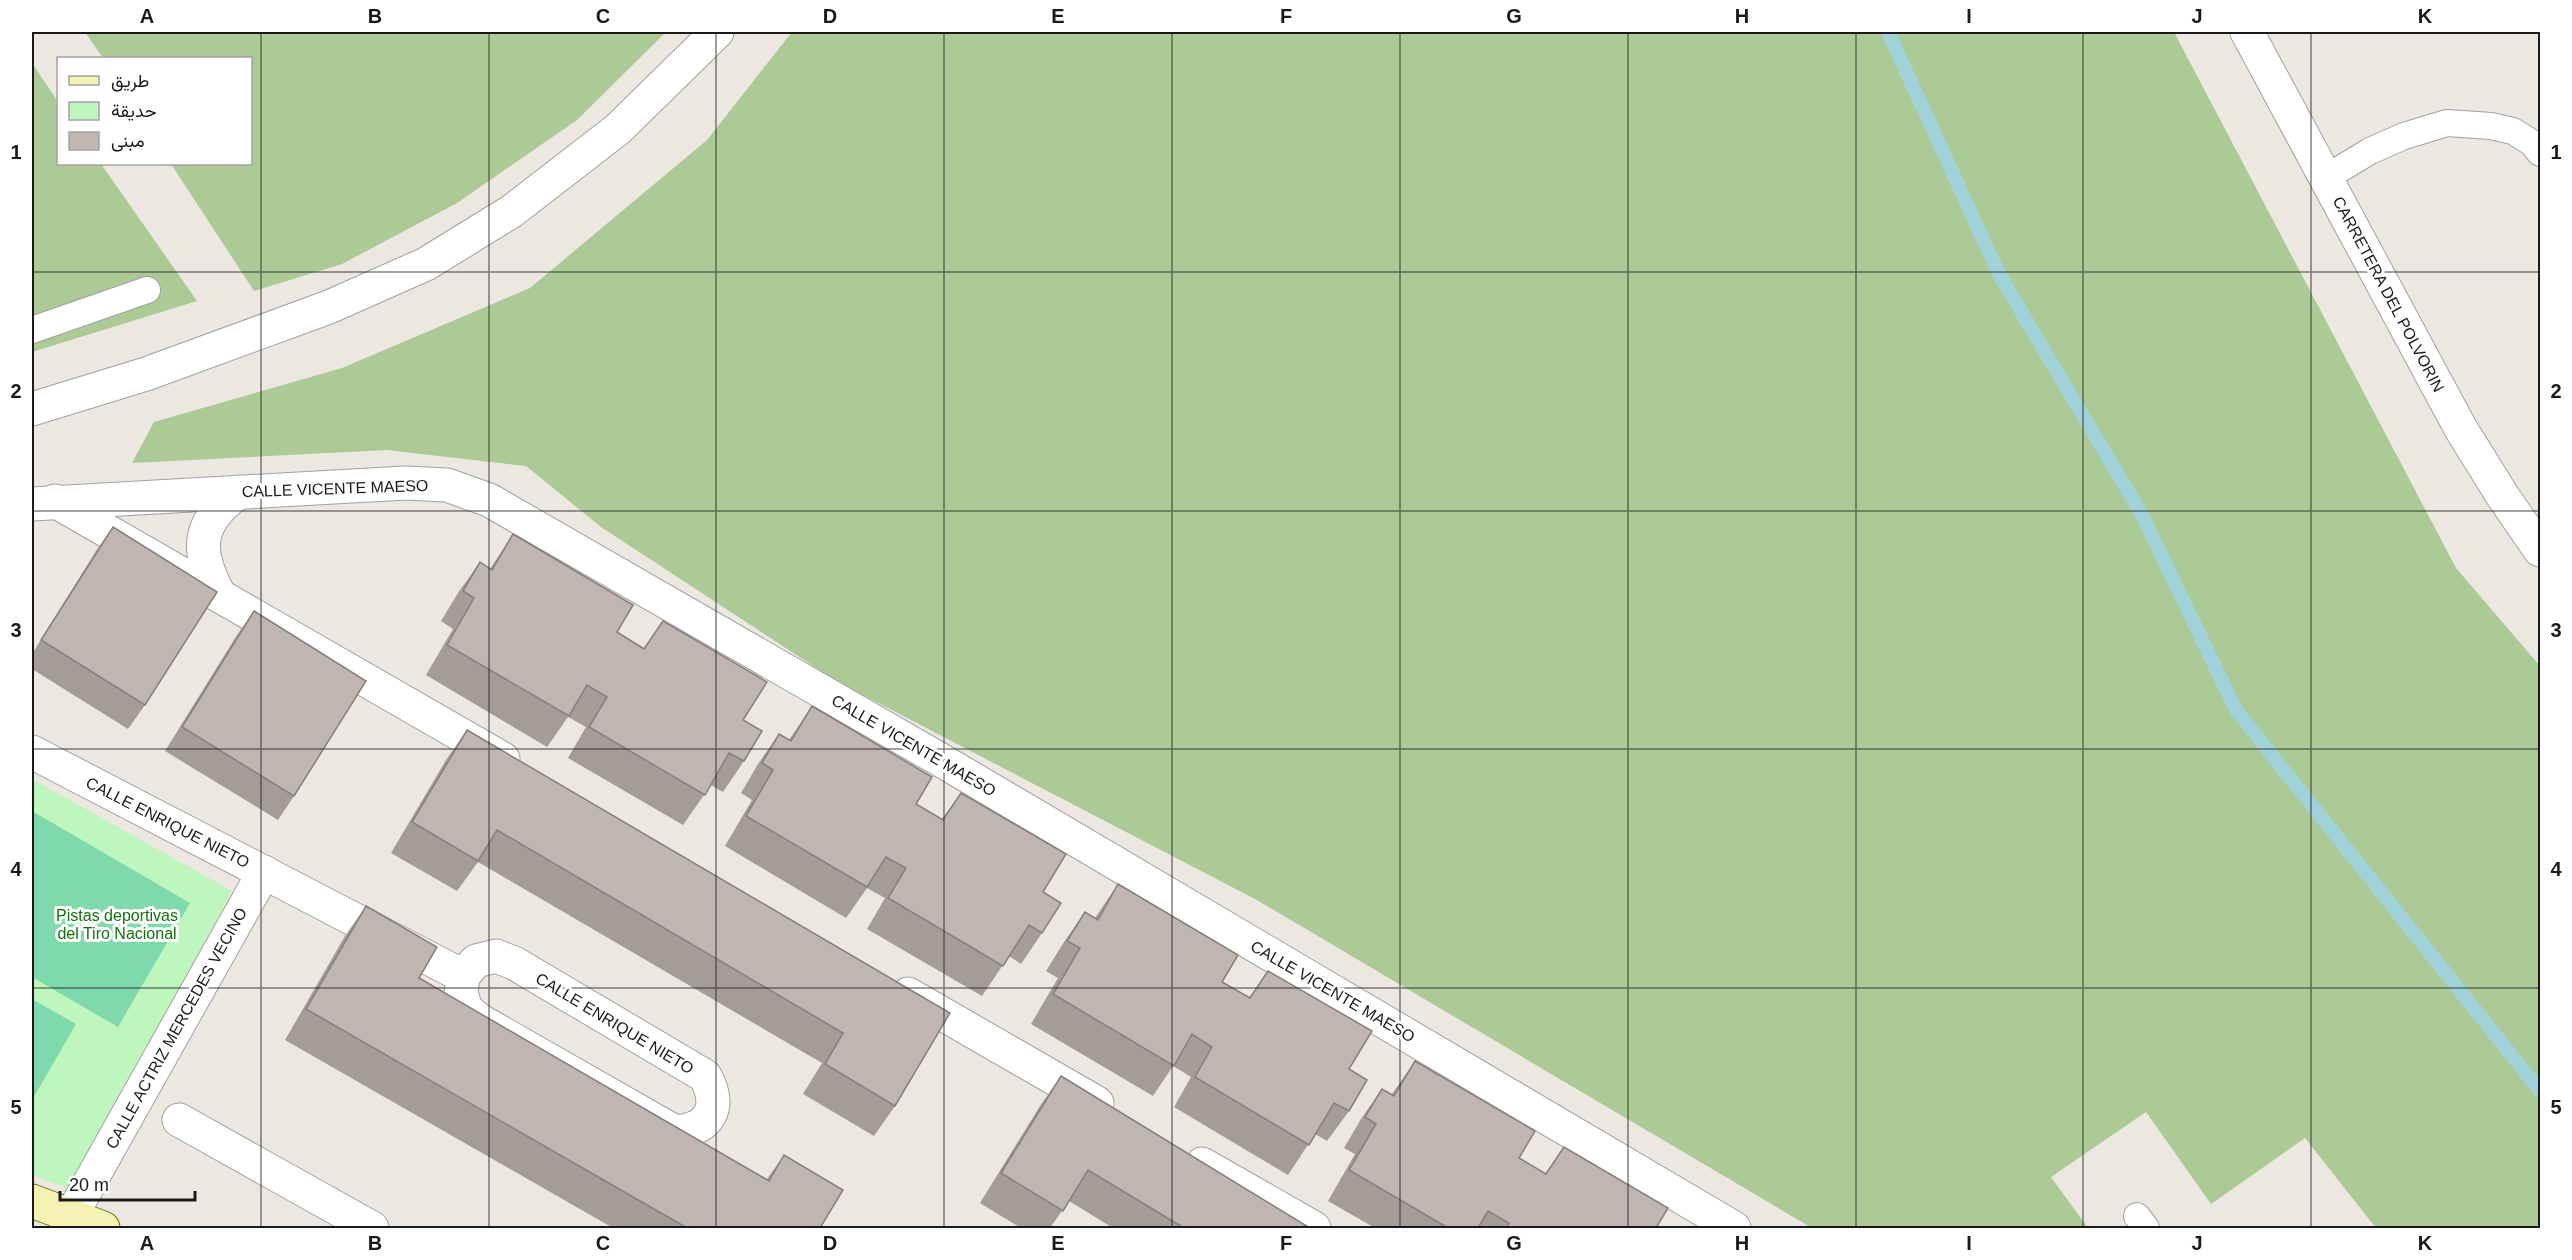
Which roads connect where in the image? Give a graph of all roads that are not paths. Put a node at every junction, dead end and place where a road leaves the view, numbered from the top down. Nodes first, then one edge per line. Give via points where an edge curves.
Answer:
1 (717, 32) edge
2 (2247, 32) edge
3 (2541, 153) edge
4 (2327, 177) junction
5 (147, 290) dead end
6 (32, 330) edge
7 (32, 409) edge
8 (239, 492) junction
9 (43, 502) edge
10 (2541, 550) edge
11 (220, 596) junction
12 (32, 752) edge
13 (529, 774) edge
14 (264, 872) junction
15 (463, 976) junction
16 (886, 981) edge
17 (1120, 1116) edge
18 (179, 1120) dead end
19 (1181, 1152) edge
20 (32, 1201) edge
21 (71, 1216) junction
22 (103, 1228) edge
23 (372, 1228) edge
24 (1314, 1228) edge
25 (1734, 1228) edge

1 - 7 street via 618,129 512,211 426,264 308,315 146,374
2 - 4 street, CARRETERA DEL POLVORIN
3 - 4 lane via 2513,131 2447,123 2370,151
4 - 10 street, CARRETERA DEL POLVORIN via 2461,429
5 - 6 lane
8 - 9 street, CALLE VICENTE MAESO
8 - 11 street via 220,506 207,526 202,550 207,574
8 - 25 street, CALLE VICENTE MAESO via 405,483 447,485 489,500 949,765
9 - 11 street
11 - 13 street
12 - 14 street, CALLE ENRIQUE NIETO
14 - 15 street, CALLE ENRIQUE NIETO
14 - 21 street, CALLE ACTRIZ MERCEDES VECINO
15 - 15 street, CALLE ENRIQUE NIETO via 460,993 466,1009 479,1020 675,1132 692,1131 706,1121 714,1107 713,1090 705,1076 514,963 496,956 476,961
16 - 17 street
18 - 23 street
19 - 24 street
20 - 21 main road
21 - 22 main road

